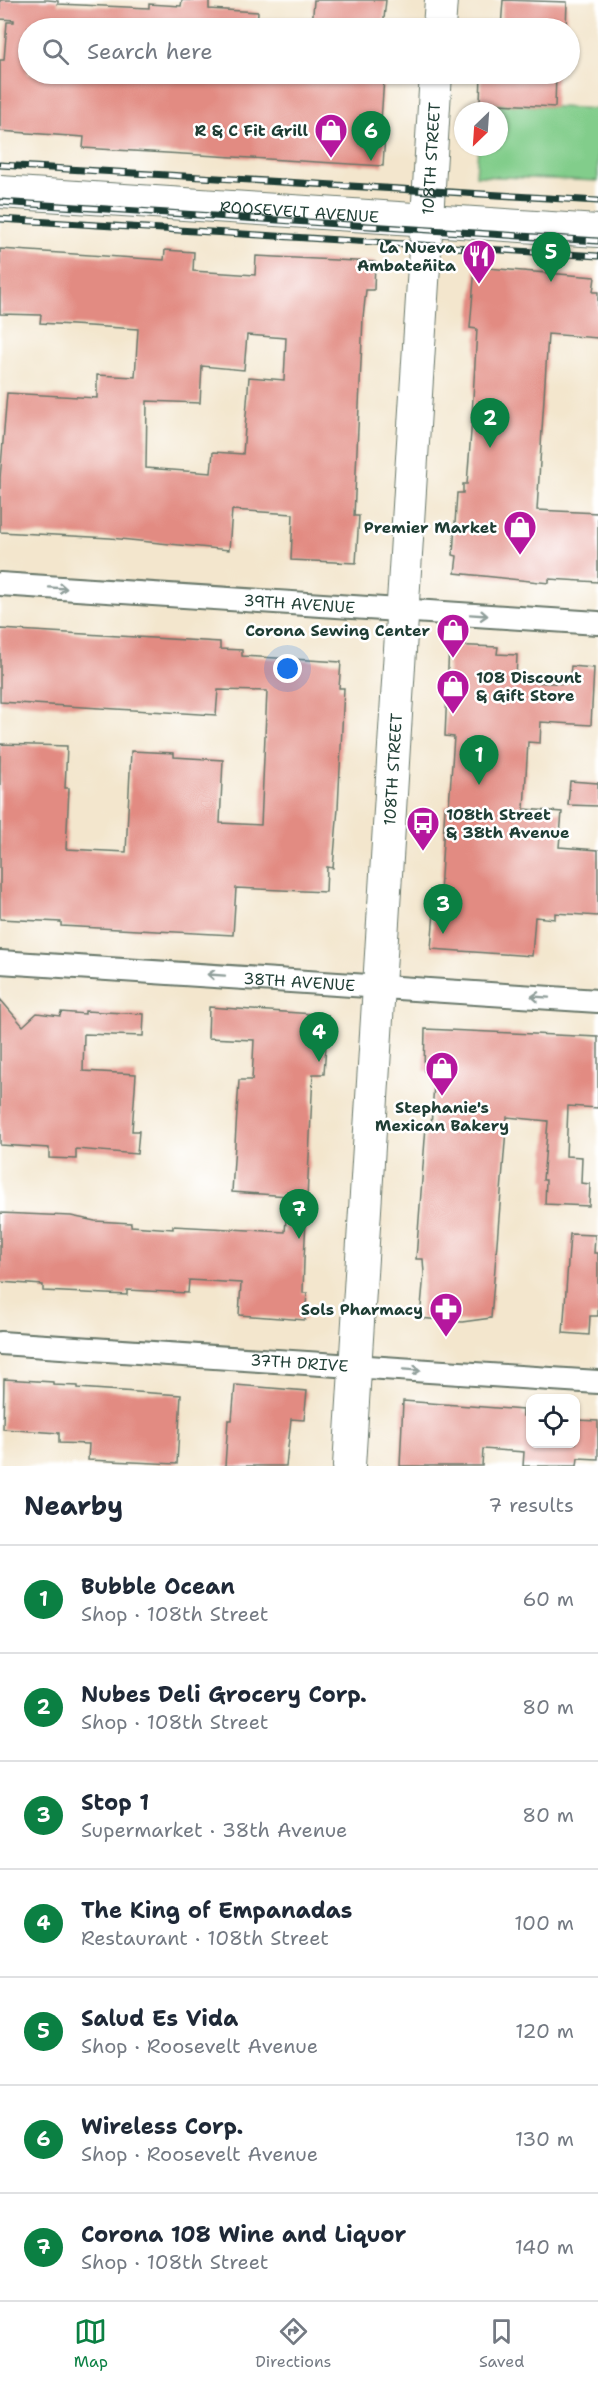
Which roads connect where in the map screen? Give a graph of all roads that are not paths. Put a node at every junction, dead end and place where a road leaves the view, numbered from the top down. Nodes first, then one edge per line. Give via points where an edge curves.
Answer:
1 (441, 0) edge
2 (440, 18) edge
3 (435, 84) edge
4 (0, 192) edge
5 (426, 220) junction
6 (598, 231) edge
7 (0, 584) edge
8 (400, 610) junction
9 (598, 623) edge
10 (0, 962) edge
11 (379, 987) junction
12 (598, 1001) edge
13 (0, 1343) edge
14 (353, 1365) junction
15 (598, 1382) edge
16 (349, 1466) edge

1 - 2 main road
3 - 5 main road, 108TH STREET
4 - 5 main road, ROOSEVELT AVENUE
5 - 6 main road, ROOSEVELT AVENUE
5 - 8 main road, 108TH STREET
7 -> 8 street, 39TH AVENUE
8 -> 9 street, 39TH AVENUE
8 - 11 main road, 108TH STREET
11 -> 10 street, 38TH AVENUE
12 -> 11 street, 38TH AVENUE
11 - 14 main road, 108TH STREET
13 - 14 street, 37TH DRIVE
14 -> 15 street, 37TH DRIVE
14 - 16 main road, 108TH STREET

